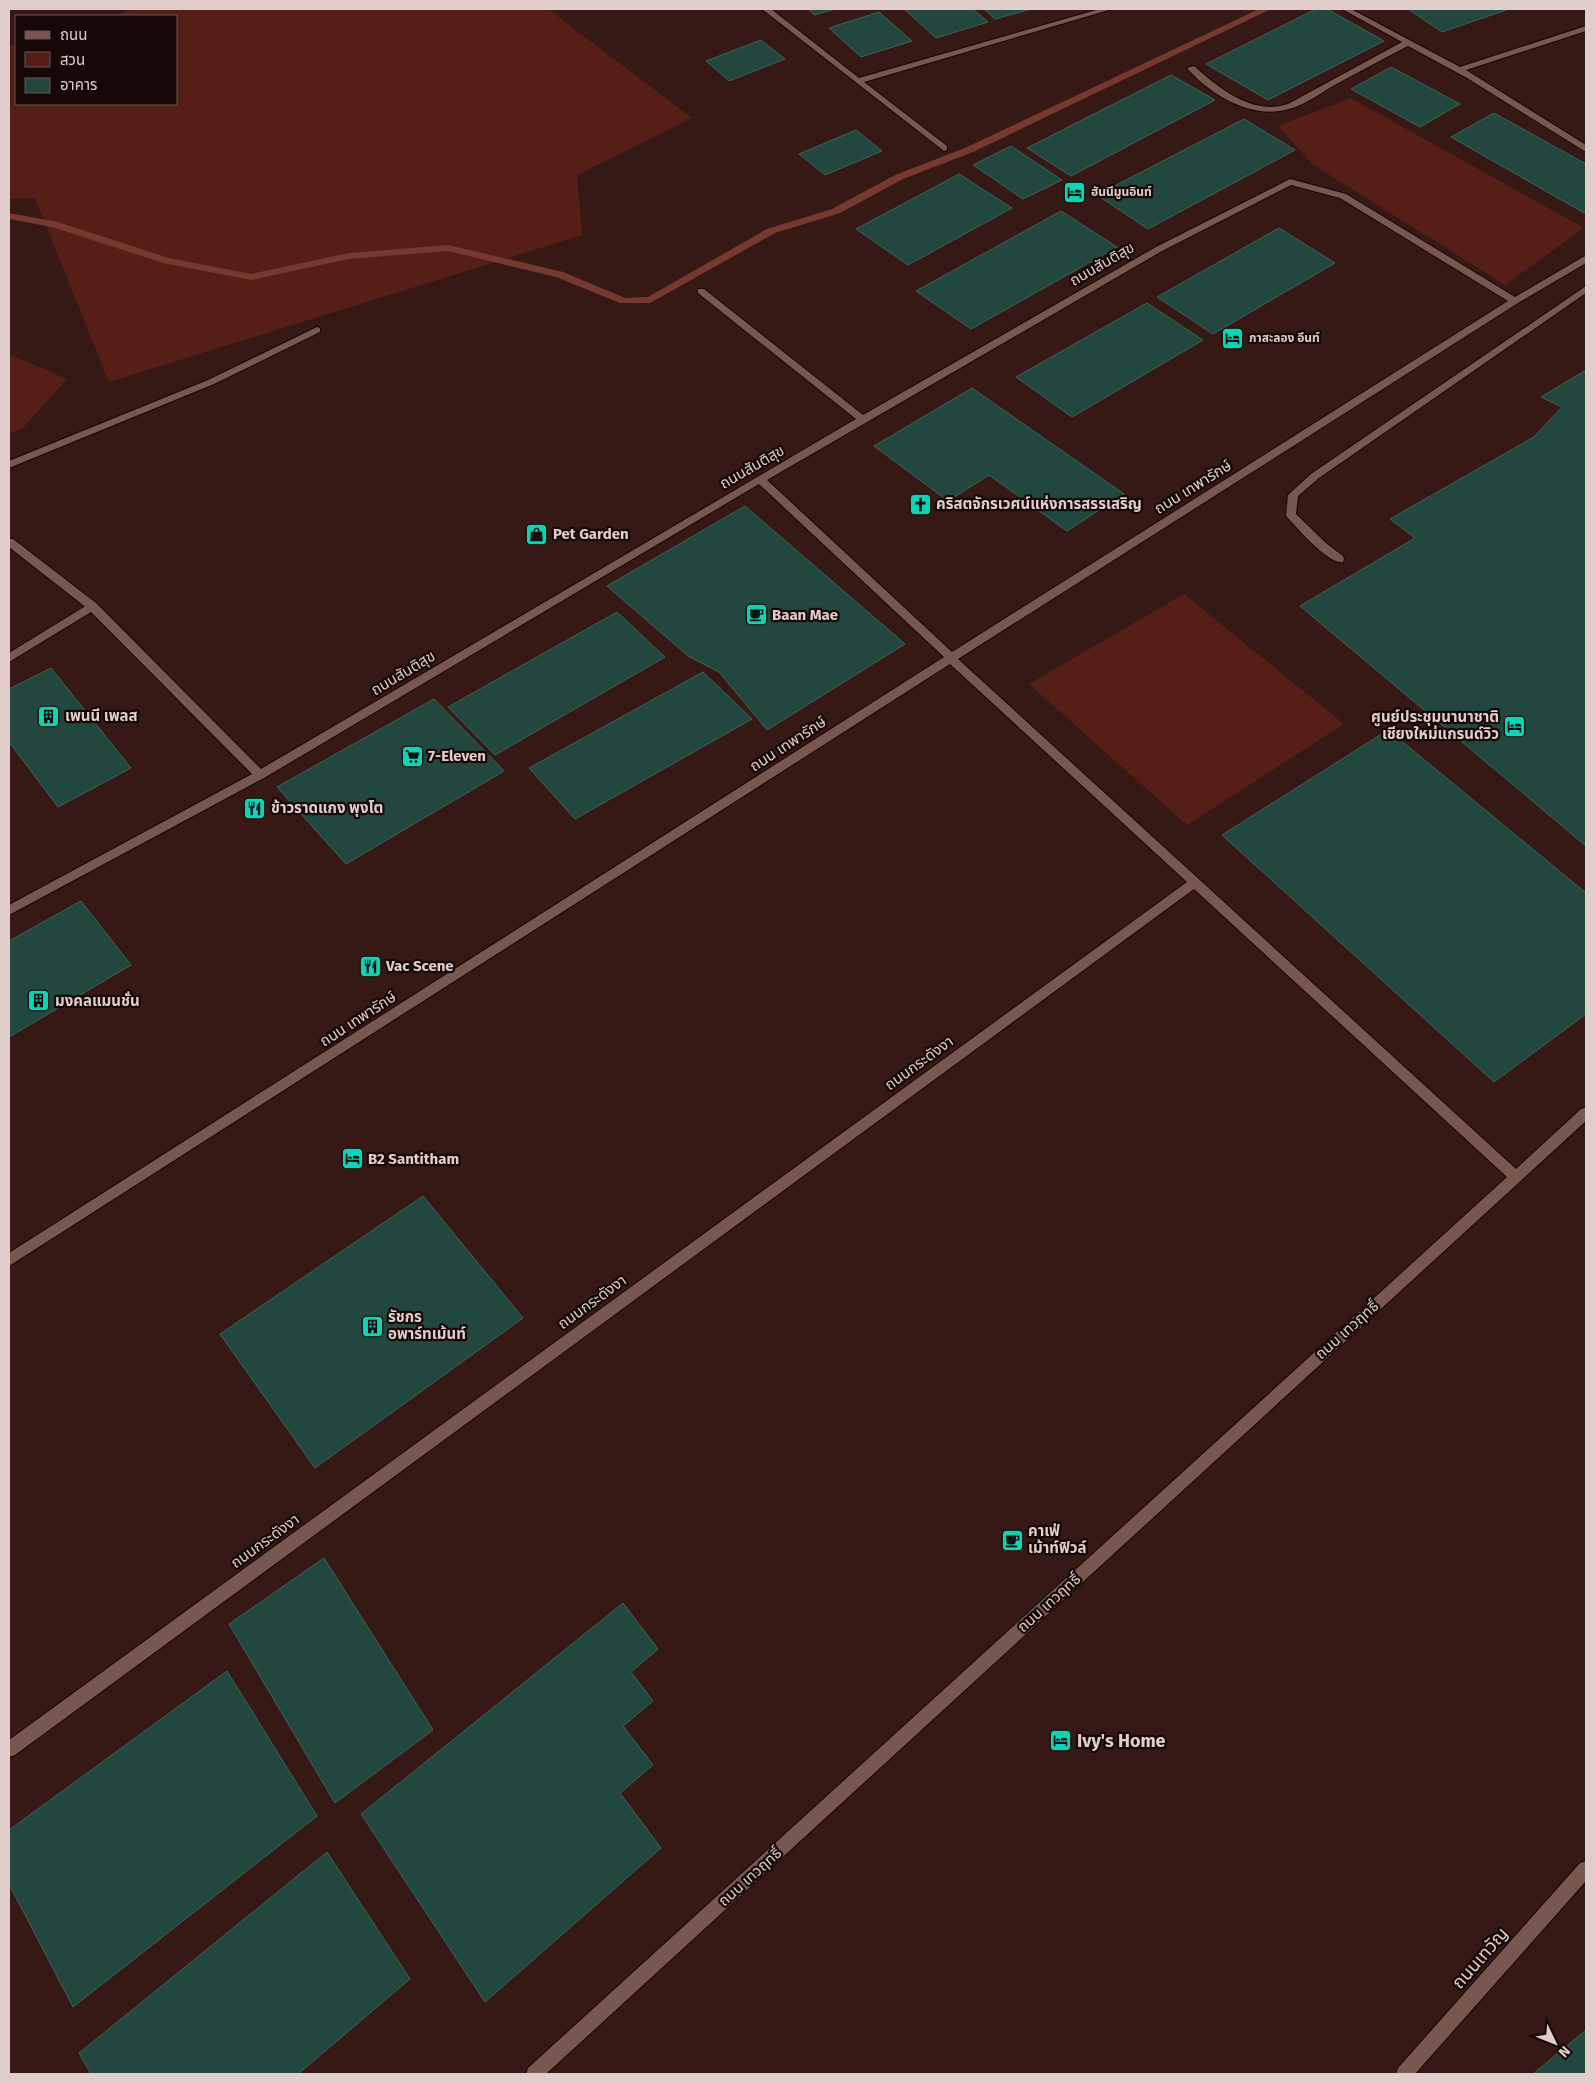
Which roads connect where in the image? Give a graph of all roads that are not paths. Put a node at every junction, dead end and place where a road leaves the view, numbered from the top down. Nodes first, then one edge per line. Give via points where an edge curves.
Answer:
1 (766, 9) edge
2 (1108, 9) edge
3 (1346, 9) edge
4 (1586, 28) edge
5 (1407, 42) junction
6 (1191, 68) dead end
7 (1459, 70) junction
8 (858, 81) junction
9 (944, 148) dead end
10 (1586, 149) edge
11 (1586, 259) edge
12 (1586, 289) edge
13 (701, 291) dead end
14 (1515, 301) junction
15 (317, 330) dead end
16 (863, 420) junction
17 (9, 465) edge
18 (760, 479) junction
19 (9, 542) edge
20 (1339, 559) dead end
21 (92, 606) junction
22 (9, 658) edge
23 (951, 658) junction
24 (260, 775) junction
25 (1195, 882) junction
26 (9, 910) edge
27 (1586, 1113) edge
28 (1516, 1176) junction
29 (9, 1260) edge
30 (9, 1749) edge
31 (1586, 1869) edge
32 (534, 2074) edge
33 (1404, 2074) edge

1 - 8 street
2 - 8 street
3 - 5 street
4 - 7 street
5 - 6 street via 1306,98 1272,110 1245,105 1212,87
5 - 7 street
7 - 10 street
8 - 9 street
11 - 14 street, ถนน เทพารักษ์
12 - 20 street via 1315,476 1293,495 1291,515
13 - 16 street
14 - 16 street, ถนนสันติสุข via 1343,196 1290,182 1159,249
14 - 23 street, ถนน เทพารักษ์
15 - 17 street via 211,382
16 - 18 street, ถนนสันติสุข
18 - 23 street
18 - 24 street, ถนนสันติสุข
19 - 21 street
21 - 22 street
21 - 24 street
23 - 25 street
23 - 29 street, ถนน เทพารักษ์
24 - 26 street, ถนนสันติสุข
25 - 28 street
25 - 30 street, ถนนกระดังงา
27 - 28 street, ถนน เทวฤทธิ์
28 - 32 street, ถนน เทวฤทธิ์
31 - 33 street, ถนนเทวัญ

